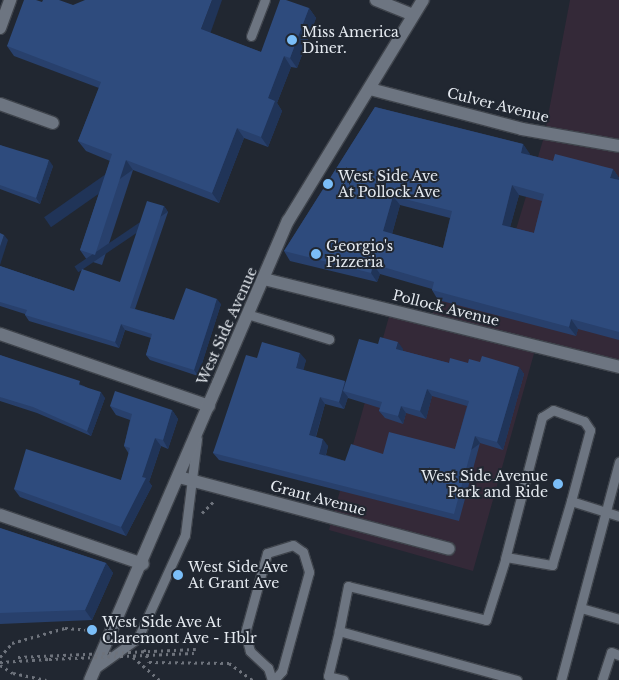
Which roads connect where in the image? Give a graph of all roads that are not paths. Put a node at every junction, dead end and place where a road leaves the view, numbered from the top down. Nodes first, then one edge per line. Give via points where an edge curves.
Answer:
1 (10, 0) edge
2 (265, 0) edge
3 (376, 0) edge
4 (423, 0) edge
5 (413, 15) junction
6 (0, 28) edge
7 (251, 36) dead end
8 (370, 89) junction
9 (0, 104) edge
10 (53, 123) dead end
11 (619, 146) edge
12 (264, 279) junction
13 (248, 314) junction
14 (0, 334) edge
15 (329, 340) dead end
16 (619, 367) edge
17 (209, 406) junction
18 (198, 432) junction
19 (619, 462) edge
20 (179, 477) junction
21 (192, 480) junction
22 (571, 501) junction
23 (606, 512) junction
24 (0, 515) edge
25 (619, 516) edge
26 (449, 549) dead end
27 (505, 559) junction
28 (143, 564) junction
29 (580, 608) junction
30 (619, 619) edge
31 (339, 631) junction
32 (619, 655) edge
33 (92, 675) edge
34 (273, 680) edge
35 (344, 680) edge
36 (517, 680) edge
37 (561, 680) edge
38 (602, 680) edge

1 - 6 street
2 - 7 lane
3 - 5 street
4 - 5 street, West Side Avenue
5 - 8 street, West Side Avenue
8 - 11 street, Culver Avenue via 522,129
8 - 12 street, West Side Avenue via 288,221
9 - 10 street
12 - 13 street, West Side Avenue
12 - 16 street, Pollock Avenue
13 - 15 lane
13 - 17 street, West Side Avenue
14 - 17 street
17 - 18 street, West Side Avenue
18 - 20 street, West Side Avenue
18 - 21 lane
19 - 23 lane
20 - 21 street, Grant Avenue
20 - 28 street, West Side Avenue
21 - 26 street, Grant Avenue
21 - 33 lane via 185,535 138,638
22 - 23 lane
22 - 27 lane via 552,565
22 - 27 lane via 590,430 584,421 552,410 542,417
23 - 25 lane
23 - 29 lane
24 - 28 street
27 - 31 lane via 486,620 348,586
28 - 33 street, West Side Avenue
29 - 30 lane
29 - 37 lane
31 - 35 lane via 328,676
31 - 36 lane
32 - 38 lane via 611,652
34 - 34 lane via 282,671 309,572 303,552 294,545 267,553 245,633 250,651 268,668

